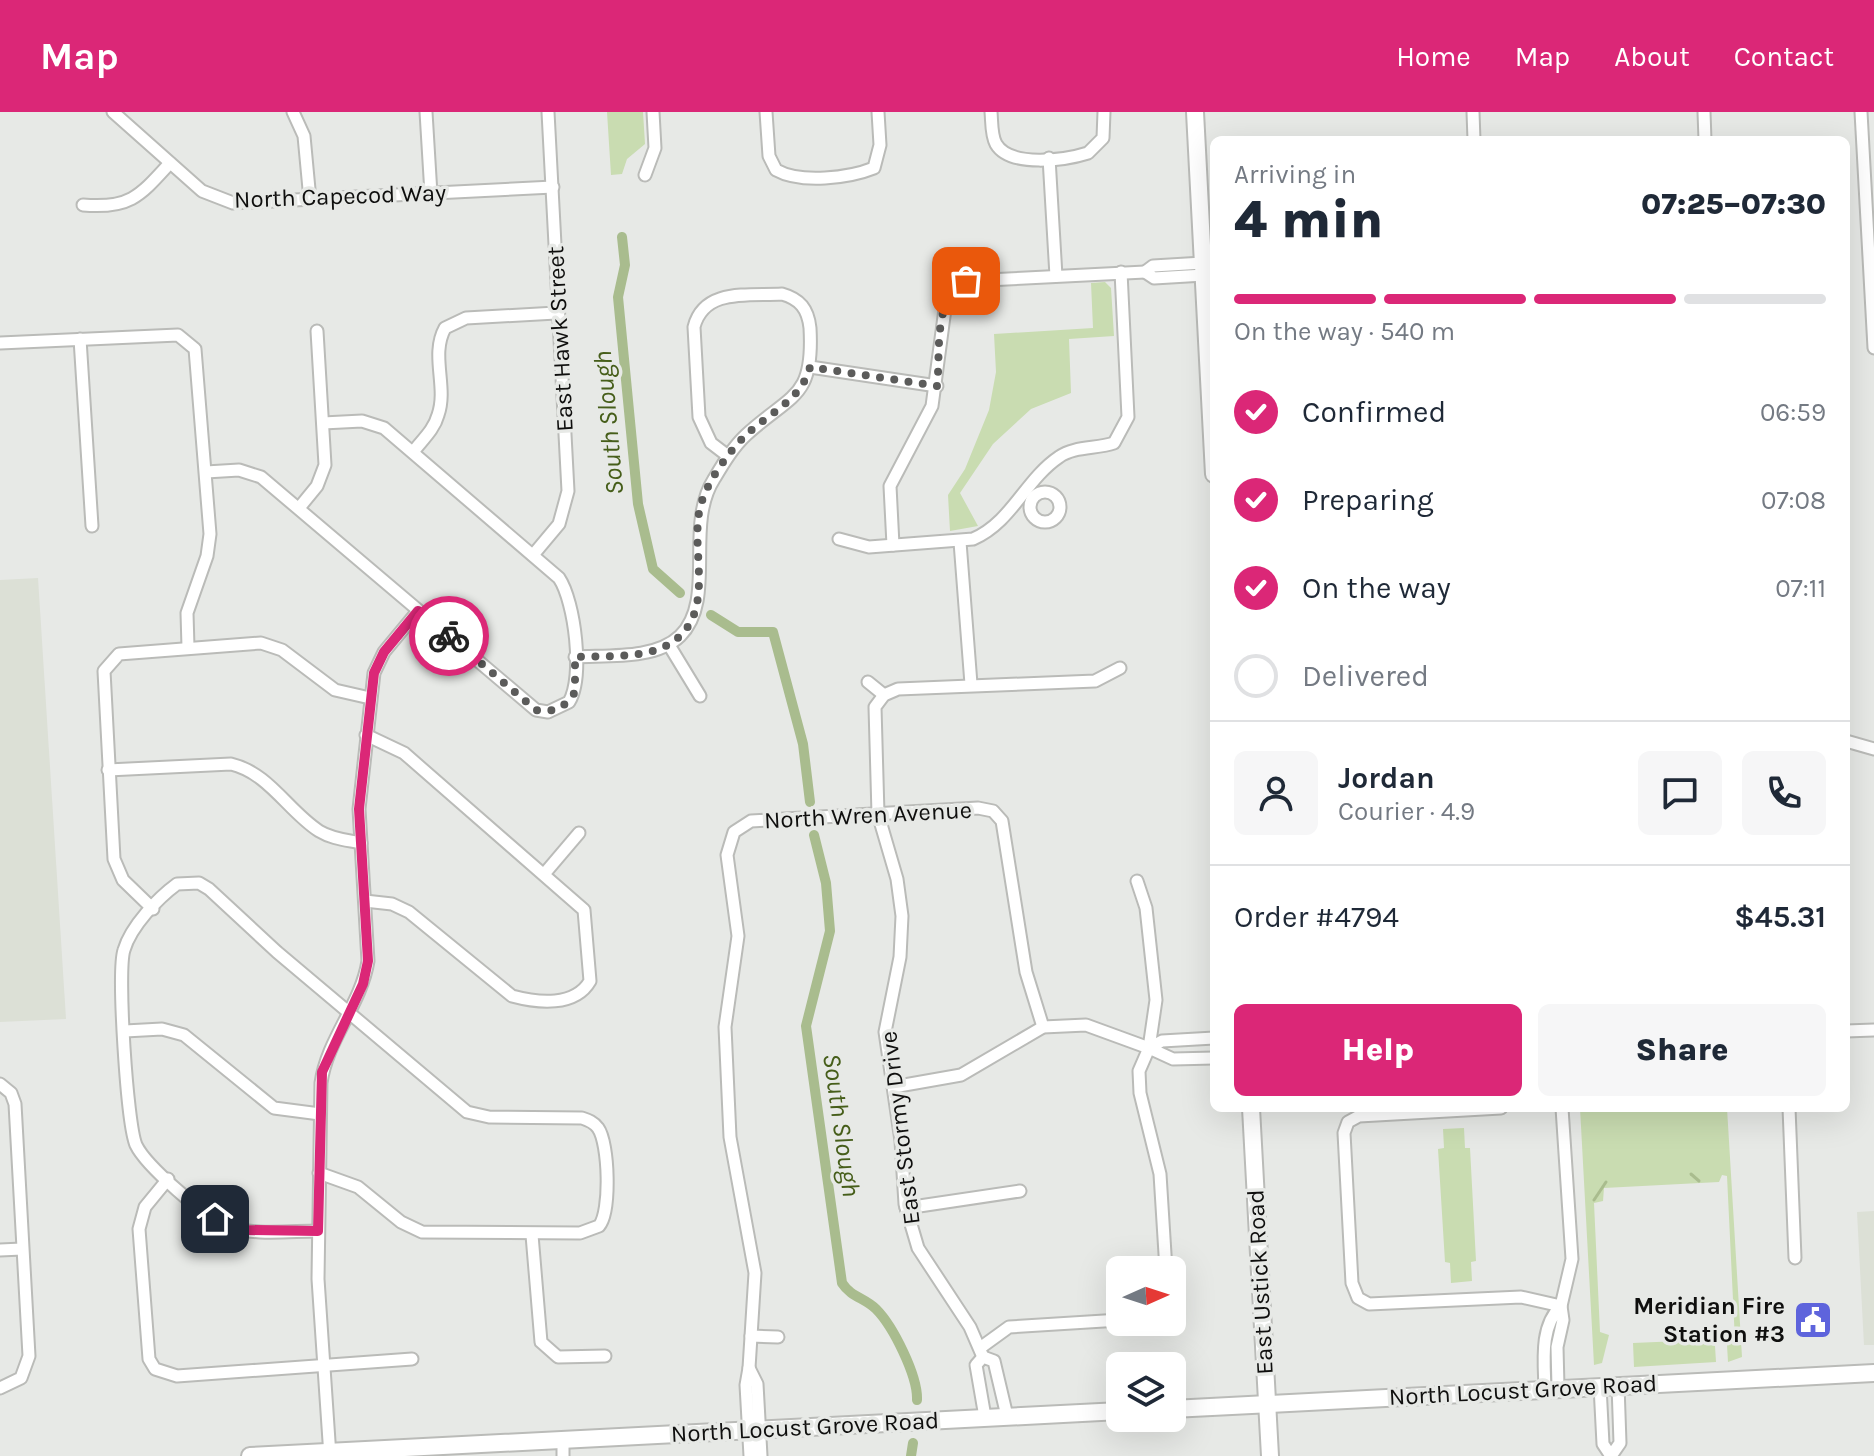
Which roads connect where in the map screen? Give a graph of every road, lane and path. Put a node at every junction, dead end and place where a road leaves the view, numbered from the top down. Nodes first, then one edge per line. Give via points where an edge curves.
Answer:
1 (113, 112) edge
2 (293, 112) edge
3 (426, 112) edge
4 (548, 112) edge
5 (653, 112) edge
6 (766, 112) edge
7 (878, 112) edge
8 (991, 112) edge
9 (1104, 112) edge
10 (1195, 112) edge
11 (1473, 112) edge
12 (1704, 112) edge
13 (1861, 112) edge
14 (1474, 136) edge
15 (1705, 136) edge
16 (1049, 158) junction
17 (170, 163) junction
18 (645, 175) dead end
19 (553, 187) junction
20 (431, 194) junction
21 (310, 200) junction
22 (83, 205) dead end
23 (1871, 244) edge
24 (1204, 269) junction
25 (1121, 272) junction
26 (1056, 276) junction
27 (556, 313) junction
28 (317, 331) dead end
29 (80, 339) junction
30 (0, 343) edge
31 (1874, 348) edge
32 (810, 367) junction
33 (937, 386) junction
34 (1210, 392) edge
35 (323, 423) junction
36 (413, 452) junction
37 (728, 456) junction
38 (206, 472) junction
39 (299, 508) junction
40 (92, 526) dead end
41 (839, 539) dead end
42 (960, 542) junction
43 (893, 545) junction
44 (533, 555) junction
45 (418, 611) junction
46 (669, 645) junction
47 (188, 647) junction
48 (575, 657) junction
49 (1120, 668) dead end
50 (868, 682) dead end
51 (971, 684) junction
52 (884, 695) junction
53 (700, 696) dead end
54 (370, 698) junction
55 (366, 735) junction
56 (1850, 742) edge
57 (1874, 749) edge
58 (108, 770) junction
59 (878, 814) junction
60 (579, 833) dead end
61 (361, 843) junction
62 (545, 873) junction
63 (1137, 881) dead end
64 (365, 901) junction
65 (153, 909) junction
66 (349, 1014) junction
67 (1043, 1027) junction
68 (1874, 1030) edge
69 (125, 1031) junction
70 (1850, 1031) edge
71 (1210, 1038) edge
72 (1149, 1048) junction
73 (1210, 1058) edge
74 (0, 1084) edge
75 (893, 1087) junction
76 (1251, 1112) edge
77 (1430, 1112) edge
78 (1562, 1112) edge
79 (1789, 1112) edge
80 (320, 1114) junction
81 (319, 1173) junction
82 (168, 1179) junction
83 (1020, 1191) dead end
84 (906, 1208) junction
85 (318, 1231) junction
86 (532, 1235) junction
87 (22, 1249) junction
88 (0, 1250) edge
89 (1165, 1256) edge
90 (1795, 1258) dead end
91 (1561, 1306) junction
92 (1106, 1321) edge
93 (751, 1336) junction
94 (778, 1337) dead end
95 (982, 1352) junction
96 (605, 1356) dead end
97 (412, 1359) dead end
98 (323, 1369) junction
99 (1874, 1373) edge
100 (1618, 1385) junction
101 (1600, 1386) junction
102 (0, 1388) edge
103 (1552, 1388) junction
104 (1267, 1404) junction
105 (1186, 1408) edge
106 (1106, 1412) edge
107 (1007, 1416) junction
108 (985, 1417) junction
109 (754, 1429) junction
110 (563, 1448) edge
111 (330, 1454) edge
112 (250, 1456) edge
113 (750, 1456) edge
114 (761, 1456) edge
115 (1270, 1456) edge
116 (1611, 1456) edge

1 - 17 street, North Capecod Way
2 - 21 street via 304,136
3 - 20 street
4 - 19 street, East Hawk Street
5 - 18 street via 655,148
6 - 7 street via 769,156 776,170 787,176 874,168
8 - 16 street via 992,133 1003,152 1023,159
9 - 16 street via 1103,138 1097,147 1081,156
10 - 24 main road
11 - 14 street
12 - 15 street
13 - 23 street
16 - 26 street
17 - 21 street, North Capecod Way via 222,201
17 - 22 street via 130,201 108,207
19 - 20 street, North Capecod Way
19 - 27 street, East Hawk Street
20 - 21 street, North Capecod Way
23 - 31 street
24 - 25 street via 1153,266 1145,272
24 - 34 main road
25 - 26 street
25 - 42 street via 1128,417 1122,432 1114,443 1062,454 1030,494 986,534
26 - 33 street via 957,285 942,323
27 - 36 street via 455,321 440,338 438,417
27 - 44 street, East Hawk Street via 568,503 559,524
28 - 35 street
29 - 30 street
29 - 38 street via 178,335 192,344 199,361
29 - 40 street
32 - 33 street
32 - 37 street via 794,397
32 - 37 street via 809,320 801,303 782,294 720,297 703,306 694,327 699,417 711,443
33 - 43 street via 923,430 890,486
35 - 36 street via 373,424
35 - 39 street via 322,476
36 - 44 street
37 - 46 street via 705,493 699,515 696,608 686,629
38 - 39 street via 250,473
38 - 47 street via 210,545 187,613
39 - 45 street
41 - 43 street via 869,547
42 - 43 street
42 - 51 street
44 - 48 street via 566,588
45 - 48 street via 536,710 548,712 569,702 576,681
45 - 54 street via 378,662
46 - 48 street via 647,652
46 - 53 street
47 - 54 street via 272,646 335,690
47 - 58 street via 130,651 110,661 104,671
49 - 51 street via 1095,681
50 - 52 street
51 - 52 street via 898,689
52 - 59 street, East Stormy Drive via 874,718
54 - 55 street
55 - 61 street via 359,797
55 - 62 street via 404,753
56 - 57 street
58 - 61 street via 242,767 316,829
58 - 65 street via 114,859 123,880
59 - 67 street, North Wren Avenue via 978,808 993,811 1002,821 1026,972
59 - 75 street, East Stormy Drive via 902,916 885,1032
59 - 93 street, North Wren Avenue via 751,821 734,832 727,855 738,936 725,1027 733,1157 755,1273
60 - 62 street
61 - 64 street
62 - 64 street via 584,910 591,970 584,991 572,999 512,996 409,912
63 - 72 street via 1146,908 1156,1000
64 - 66 street via 368,961
65 - 66 street via 177,884 199,883
65 - 69 street via 124,949
66 - 80 street via 322,1072
66 - 86 street via 467,1112 582,1118 594,1124 603,1143 607,1206 602,1224 580,1233
67 - 72 street via 1086,1025
67 - 75 street via 961,1075
68 - 70 street
69 - 80 street via 162,1029 184,1035 274,1108
69 - 82 street via 133,1136 143,1156
71 - 72 street via 1162,1041
72 - 73 street via 1173,1059
72 - 89 street via 1139,1071 1140,1093 1160,1174
74 - 87 street via 15,1104
75 - 84 street, East Stormy Drive
76 - 104 main road, East Ustick Road
77 - 91 street via 1359,1116 1348,1122 1344,1133 1351,1269 1358,1298 1369,1304 1521,1297
78 - 91 street via 1572,1259
79 - 90 street
80 - 81 street
81 - 85 street
81 - 86 street via 358,1187 422,1232
82 - 85 street via 225,1225
82 - 98 street via 145,1207 139,1229 149,1359 165,1375
83 - 84 street
84 - 95 street, East Stormy Drive via 918,1248
85 - 98 street
86 - 96 street via 541,1342 558,1357
87 - 88 street
87 - 102 street via 29,1356 21,1378
91 - 103 street
92 - 95 street via 1009,1327
93 - 94 street
93 - 109 street via 749,1368 757,1384
95 - 107 street, East Stormy Drive via 994,1361
95 - 108 street via 976,1365
97 - 98 street
98 - 111 street
99 - 100 main road, North Locust Grove Road
100 - 101 main road, North Locust Grove Road
100 - 116 street via 1620,1443
101 - 103 main road, North Locust Grove Road
101 - 116 street via 1603,1444
103 - 104 main road, North Locust Grove Road
104 - 105 main road, North Locust Grove Road
104 - 115 main road, East Ustick Road
106 - 107 main road, North Locust Grove Road
107 - 108 main road, North Locust Grove Road
108 - 109 main road, North Locust Grove Road
109 - 110 main road, North Locust Grove Road
109 - 113 street
109 - 114 street
110 - 111 main road, North Locust Grove Road
111 - 112 main road, North Locust Grove Road

